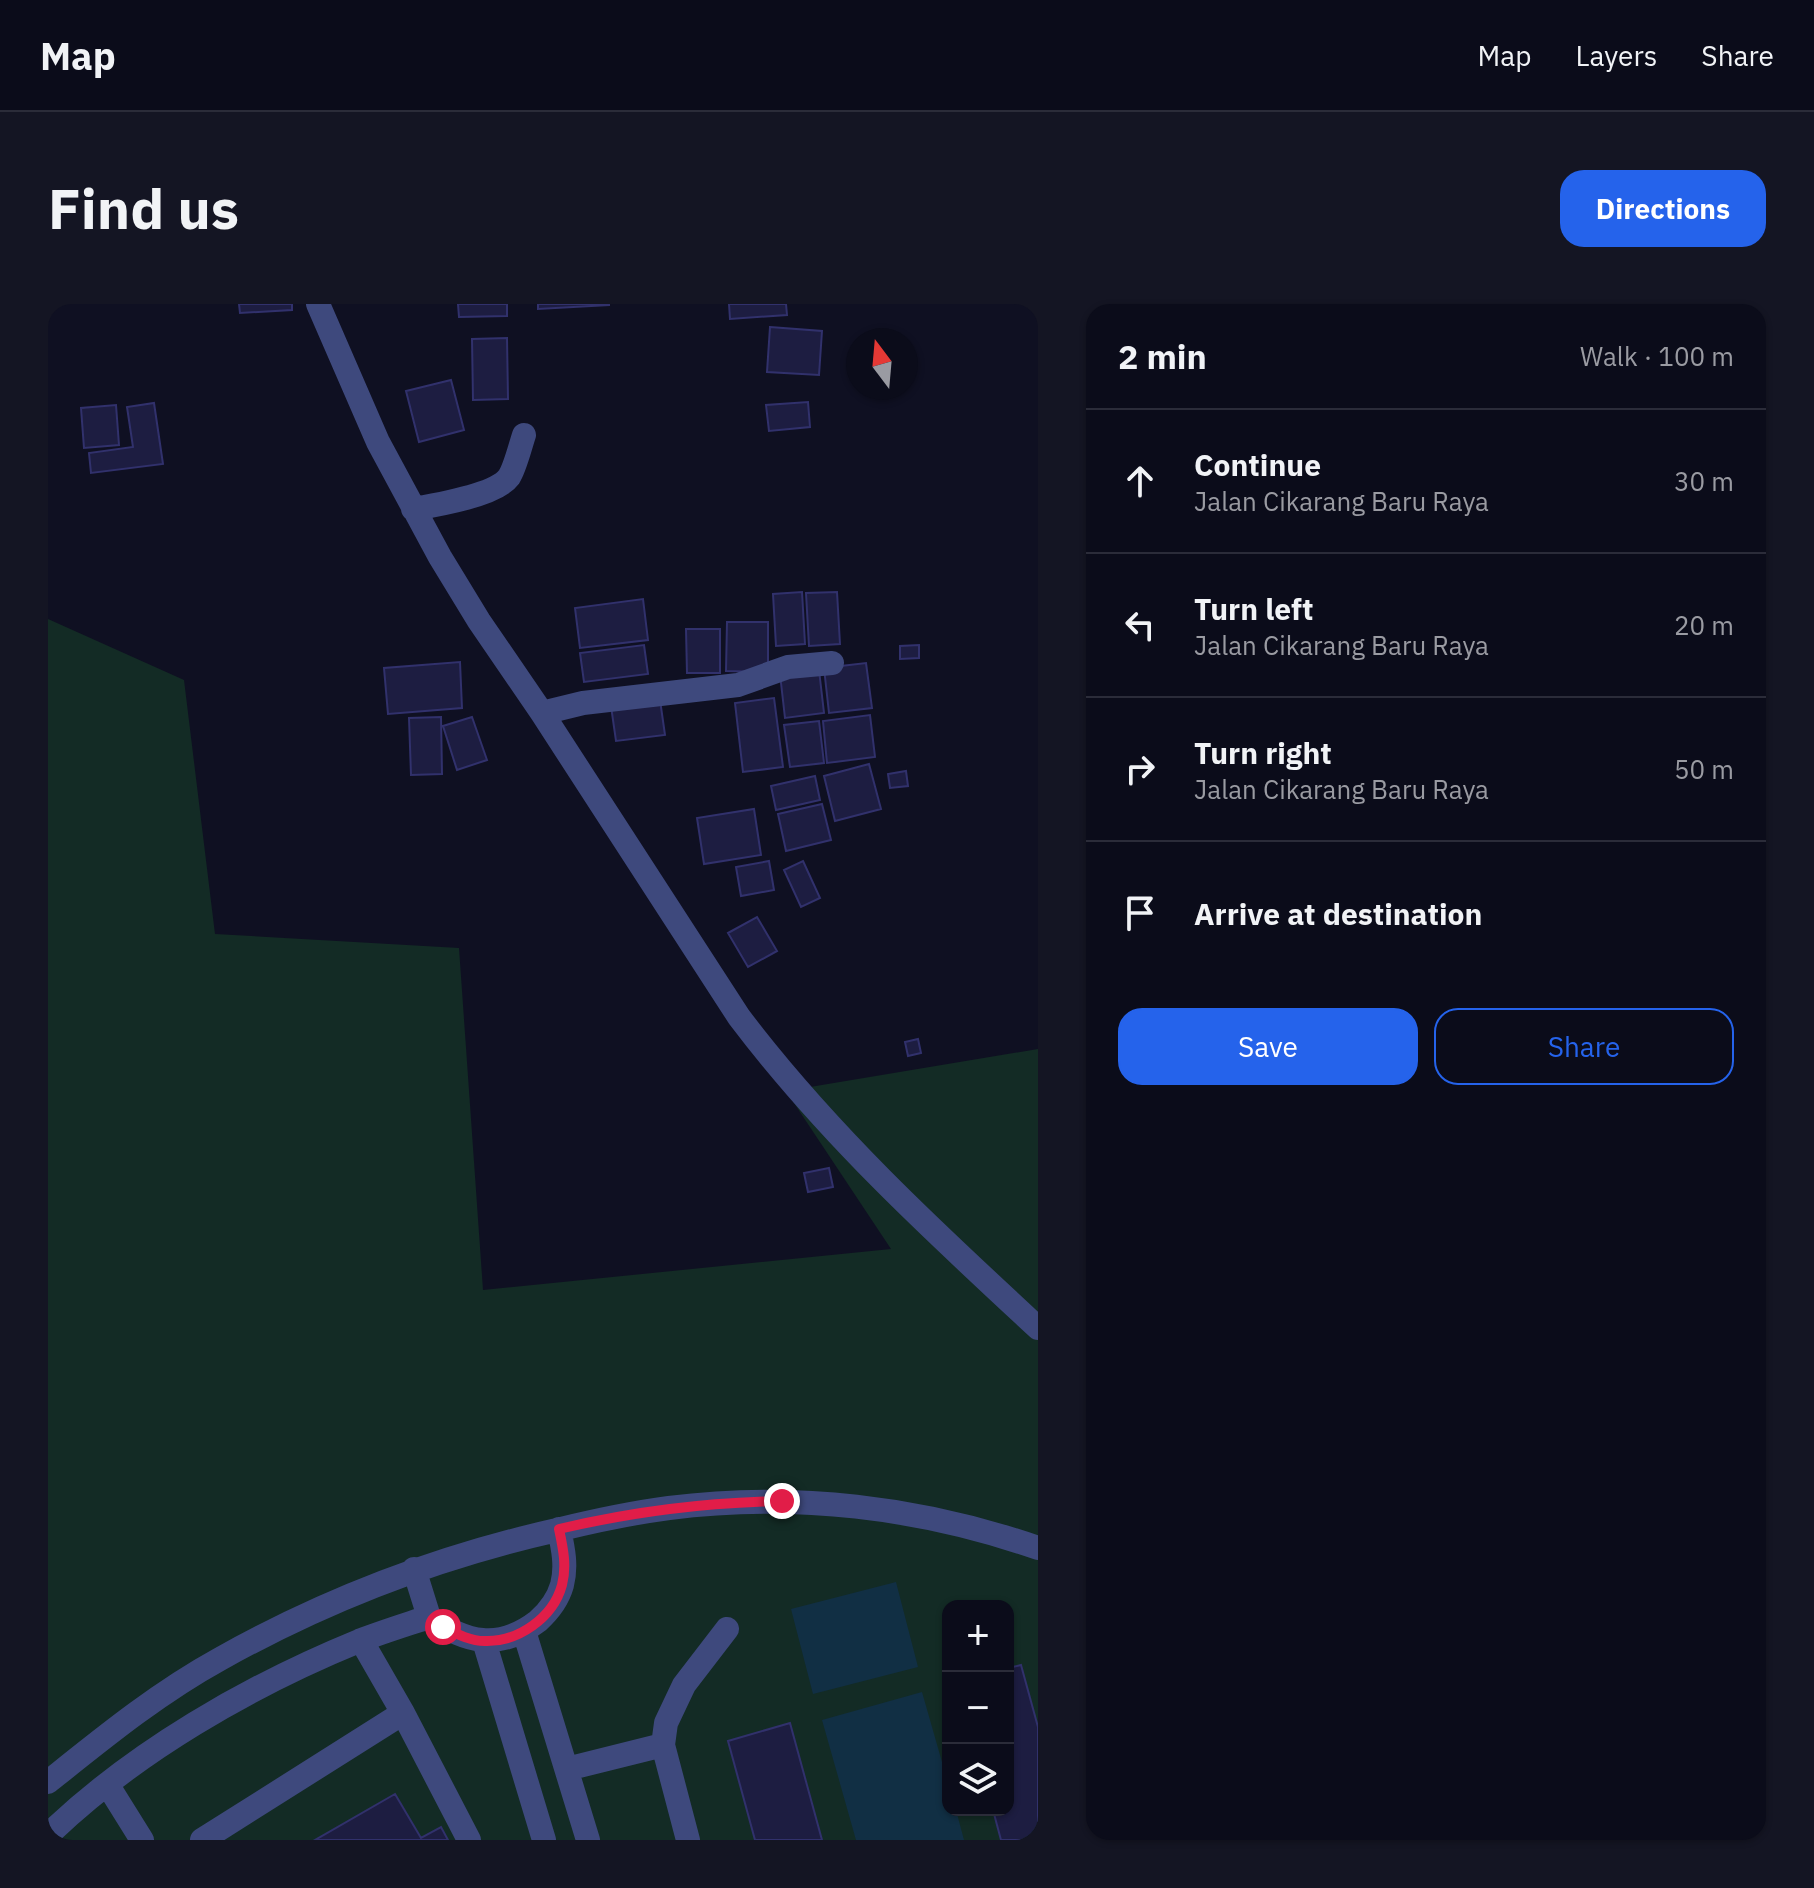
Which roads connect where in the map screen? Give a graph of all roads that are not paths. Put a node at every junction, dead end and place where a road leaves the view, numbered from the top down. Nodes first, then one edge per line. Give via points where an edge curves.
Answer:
1 (318, 304) edge
2 (524, 435) dead end
3 (413, 509) junction
4 (832, 663) dead end
5 (542, 713) junction
6 (1038, 1328) edge
7 (559, 1529) junction
8 (1038, 1548) edge
9 (414, 1569) junction
10 (429, 1617) junction
11 (727, 1629) dead end
12 (524, 1631) junction
13 (361, 1640) junction
14 (484, 1641) junction
15 (403, 1713) junction
16 (663, 1745) junction
17 (567, 1769) junction
18 (48, 1782) edge
19 (107, 1784) junction
20 (62, 1832) edge
21 (142, 1840) edge
22 (202, 1840) edge
23 (469, 1840) edge
24 (544, 1840) edge
25 (588, 1840) edge
26 (688, 1840) edge

1 - 3 street
2 - 3 street via 509,476 496,488
3 - 5 street via 479,621
4 - 5 street via 788,667 738,685 583,703
5 - 6 street via 760,1044 874,1172
7 - 8 street via 670,1508 782,1501 894,1511
7 - 9 street
7 - 12 street via 565,1557 562,1586 548,1613
9 - 10 street
9 - 18 street via 314,1610 217,1660 126,1720
10 - 13 street
10 - 14 street via 463,1637
11 - 16 street via 684,1685 666,1723
12 - 14 street
12 - 17 street
13 - 15 street
13 - 19 street via 229,1703
14 - 24 street
15 - 22 street
15 - 23 street
16 - 17 street
16 - 26 street
17 - 25 street
19 - 20 street
19 - 21 street

